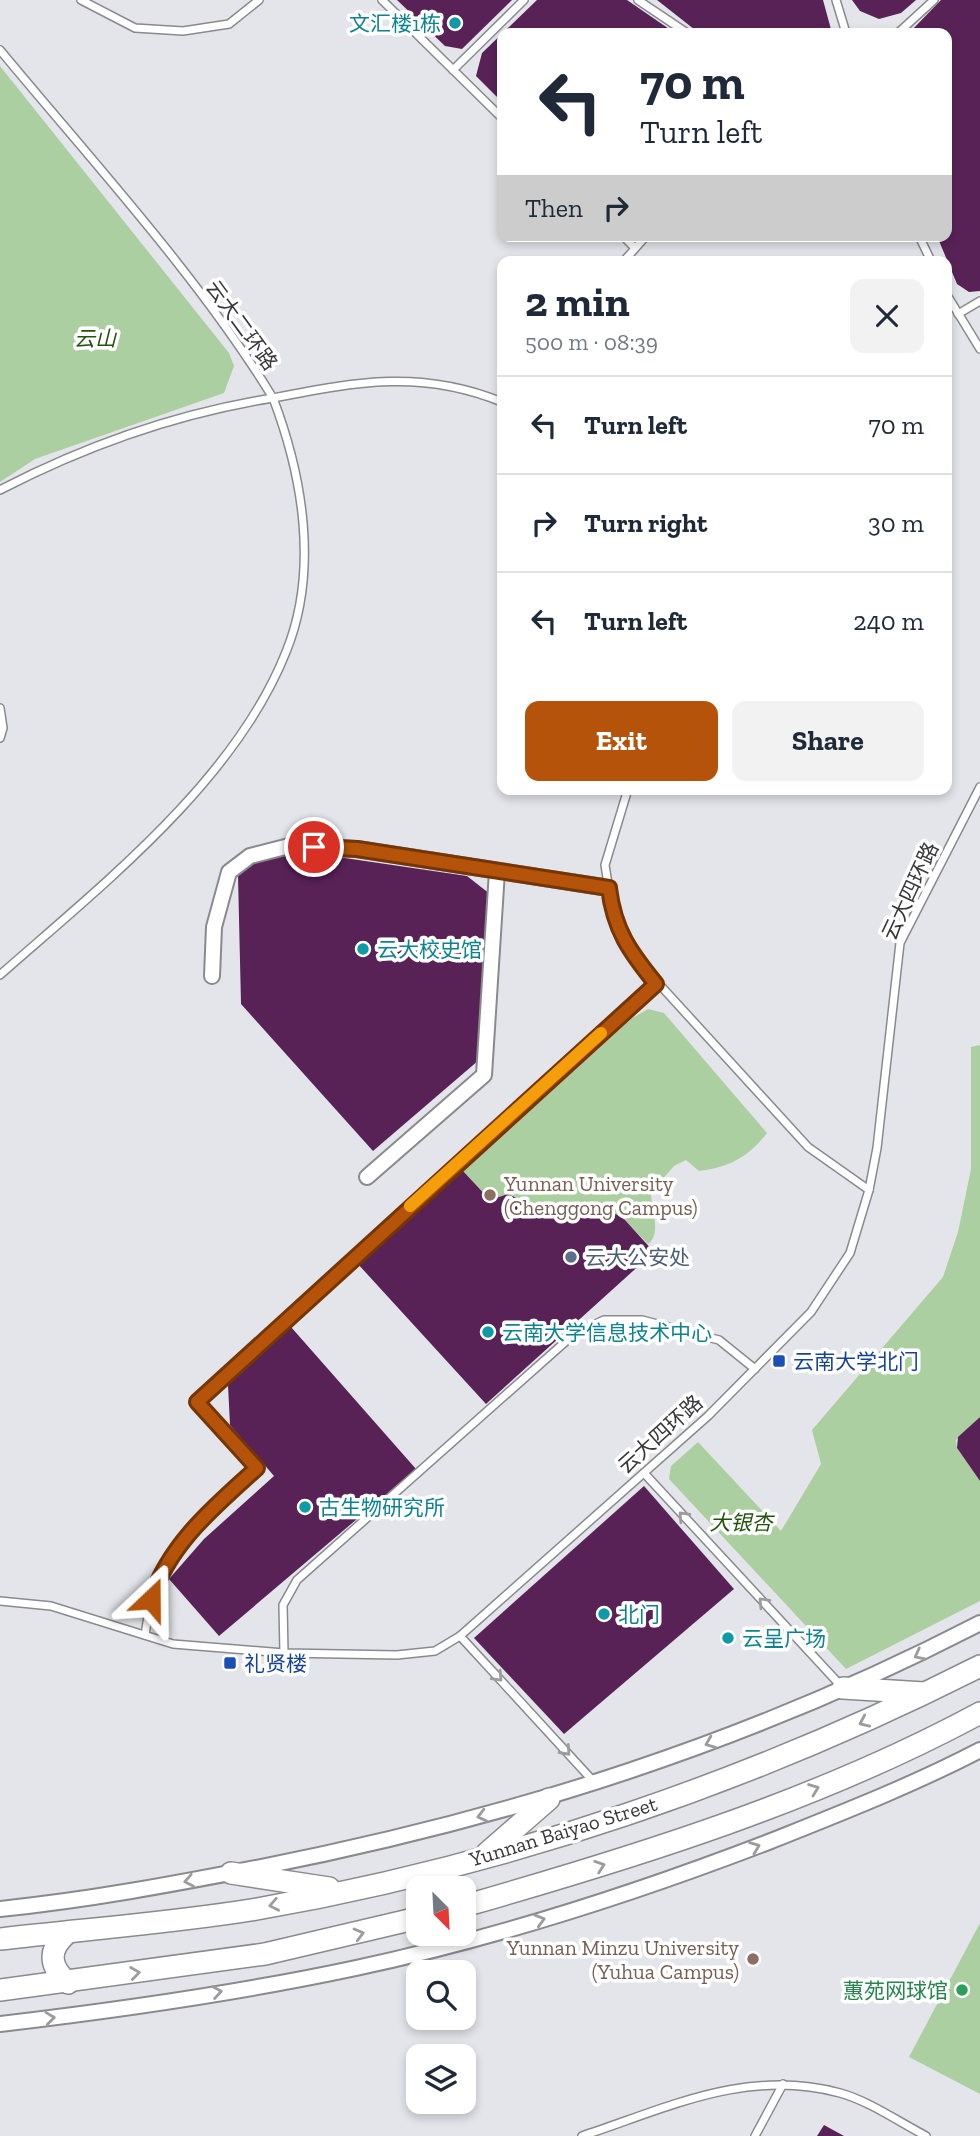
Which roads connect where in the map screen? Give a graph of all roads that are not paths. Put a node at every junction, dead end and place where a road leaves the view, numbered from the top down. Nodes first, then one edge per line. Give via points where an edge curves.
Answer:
1 (81, 0) edge
2 (259, 0) edge
3 (382, 0) edge
4 (524, 0) edge
5 (638, 0) edge
6 (836, 0) edge
7 (934, 0) edge
8 (680, 28) edge
9 (844, 28) edge
10 (903, 28) edge
11 (0, 50) edge
12 (453, 71) junction
13 (497, 113) edge
14 (629, 242) edge
15 (640, 242) edge
16 (635, 248) junction
17 (628, 256) edge
18 (980, 300) edge
19 (952, 304) edge
20 (958, 314) junction
21 (980, 349) edge
22 (273, 398) junction
23 (497, 400) edge
24 (0, 490) edge
25 (0, 708) edge
26 (0, 738) edge
27 (980, 787) edge
28 (626, 795) edge
29 (497, 871) junction
30 (609, 888) junction
31 (0, 975) edge
32 (212, 976) dead end
33 (656, 984) junction
34 (367, 1177) dead end
35 (869, 1191) junction
36 (755, 1369) junction
37 (644, 1473) junction
38 (0, 1601) edge
39 (980, 1623) edge
40 (145, 1635) junction
41 (460, 1636) junction
42 (284, 1653) junction
43 (980, 1666) edge
44 (843, 1688) junction
45 (926, 1693) junction
46 (980, 1713) edge
47 (980, 1750) edge
48 (596, 1784) junction
49 (549, 1799) junction
50 (483, 1857) junction
51 (231, 1873) junction
52 (345, 1891) junction
53 (476, 1903) edge
54 (0, 1909) edge
55 (406, 1922) edge
56 (66, 1934) junction
57 (0, 1939) edge
58 (68, 1983) junction
59 (0, 1990) edge
60 (0, 2024) edge
61 (783, 2084) junction
62 (582, 2136) edge
63 (755, 2136) edge
64 (926, 2136) edge

1 - 2 lane via 135,28 183,31 229,24
3 - 12 lane
4 - 12 lane
5 - 8 lane
6 - 9 lane
7 - 10 lane
11 - 22 lane, 云大二环路 via 162,247
12 - 13 lane
14 - 16 lane
15 - 16 lane
16 - 17 lane
18 - 20 lane
19 - 20 lane
20 - 21 lane
22 - 23 lane via 361,381 408,379 453,386
22 - 24 lane, 云大二环路 via 229,405 149,428 72,456
22 - 31 lane via 293,458 304,529 300,596 287,651 254,716 222,762 151,838
25 - 26 lane
27 - 35 lane, 云大四环路 via 900,943
28 - 30 lane via 605,864
29 - 30 street
29 - 32 street via 357,849 293,845 250,856 229,872 214,927
29 - 34 street via 484,1075
30 - 33 lane via 628,950
33 - 35 lane via 808,1147
33 - 40 lane via 197,1402 257,1468 181,1541 157,1580
35 - 36 lane, 云大四环路 via 850,1253 811,1312
36 - 37 lane, 云大四环路
36 - 42 lane via 719,1340 642,1320 604,1320 573,1335 297,1580 283,1605
37 - 41 lane, 云大四环路
44 -> 37 lane
38 - 40 lane, 云大四环路 via 51,1606
39 -> 44 street
40 - 42 lane, 云大四环路 via 173,1644
41 - 42 lane, 云大四环路 via 435,1651 397,1655
41 -> 48 lane
43 - 45 main road, Yunnan Baiyao Street
44 - 45 main road
44 -> 48 street
45 -> 50 main road, Yunnan Baiyao Street via 806,1748 681,1796
53 -> 46 main road, Yunnan Baiyao Street via 695,1834 821,1786
60 -> 47 street via 331,1973 458,1943 705,1866 834,1816
48 - 49 street
49 - 50 main road
49 -> 51 street via 342,1851
50 - 52 main road, Yunnan Baiyao Street
51 - 52 main road
51 -> 54 street via 85,1901
52 -> 56 main road, Yunnan Baiyao Street via 256,1909
58 -> 55 main road via 265,1954
56 - 57 main road, Yunnan Baiyao Street
56 - 58 main road via 55,1944 51,1958 55,1972
58 - 59 main road
61 - 62 lane via 728,2088
61 - 63 lane
61 - 64 lane via 842,2093

